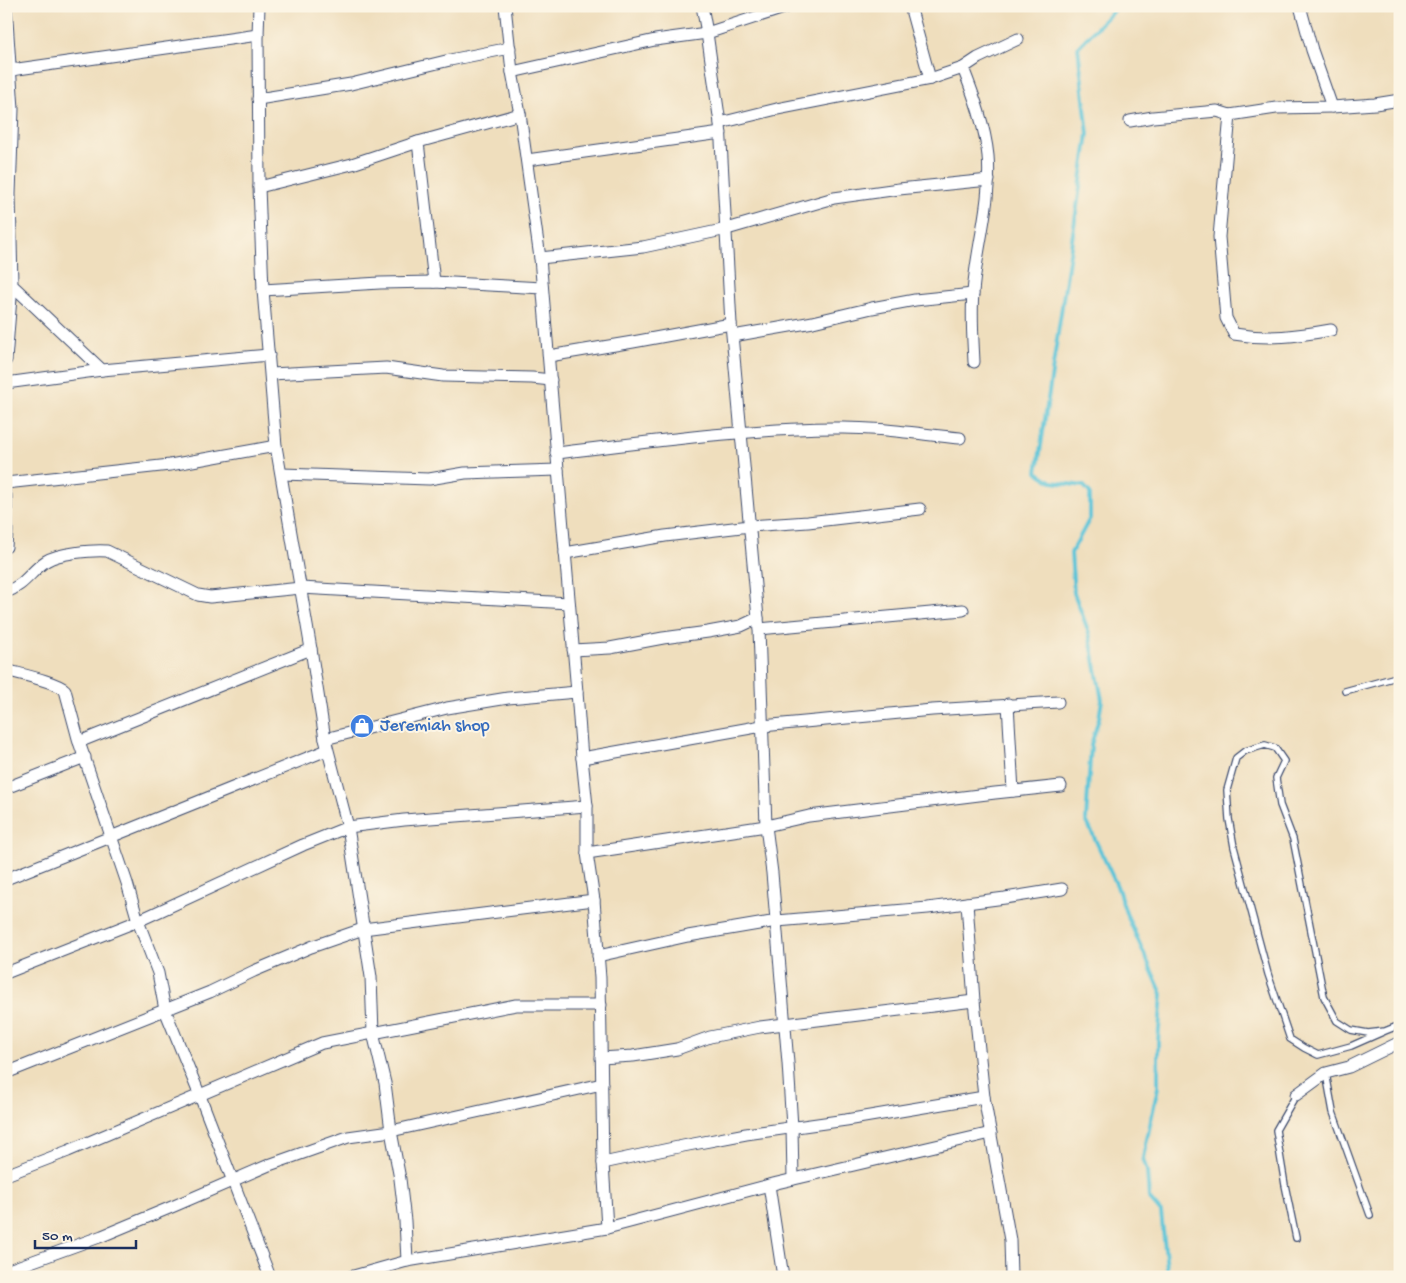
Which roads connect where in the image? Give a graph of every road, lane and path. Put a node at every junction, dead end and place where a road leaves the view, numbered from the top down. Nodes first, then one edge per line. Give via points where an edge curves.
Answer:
1 (6, 6) edge
2 (258, 6) edge
3 (505, 6) edge
4 (702, 6) edge
5 (790, 6) edge
6 (910, 6) edge
7 (1300, 6) edge
8 (7, 24) edge
9 (707, 33) junction
10 (258, 34) junction
11 (1018, 39) dead end
12 (510, 48) junction
13 (963, 68) junction
14 (11, 70) junction
15 (512, 72) junction
16 (930, 79) junction
17 (258, 99) junction
18 (1400, 100) edge
19 (1332, 107) junction
20 (10, 109) edge
21 (520, 114) junction
22 (1230, 114) junction
23 (1130, 121) dead end
24 (721, 128) junction
25 (418, 142) junction
26 (527, 160) junction
27 (989, 180) junction
28 (259, 186) junction
29 (8, 195) edge
30 (727, 229) junction
31 (9, 250) edge
32 (540, 258) junction
33 (434, 282) junction
34 (12, 285) junction
35 (542, 288) junction
36 (263, 290) junction
37 (972, 294) junction
38 (732, 324) junction
39 (1331, 330) dead end
40 (733, 336) junction
41 (7, 343) edge
42 (269, 356) junction
43 (549, 356) junction
44 (6, 360) edge
45 (974, 362) dead end
46 (102, 370) junction
47 (271, 374) junction
48 (551, 380) junction
49 (6, 383) edge
50 (741, 432) junction
51 (960, 438) dead end
52 (276, 446) junction
53 (556, 453) junction
54 (558, 470) junction
55 (282, 474) junction
56 (6, 483) edge
57 (6, 496) edge
58 (920, 508) dead end
59 (750, 526) junction
60 (6, 547) edge
61 (565, 553) junction
62 (301, 588) junction
63 (6, 592) edge
64 (569, 603) junction
65 (963, 610) dead end
66 (758, 623) junction
67 (311, 649) junction
68 (573, 650) junction
69 (6, 670) edge
70 (1400, 676) edge
71 (1345, 690) dead end
72 (577, 692) junction
73 (1058, 702) dead end
74 (1008, 704) junction
75 (762, 726) junction
76 (80, 742) junction
77 (326, 744) junction
78 (85, 757) junction
79 (582, 758) junction
80 (1061, 786) dead end
81 (6, 788) edge
82 (1013, 791) junction
83 (587, 806) junction
84 (766, 826) junction
85 (348, 827) junction
86 (112, 837) junction
87 (587, 853) junction
88 (6, 879) edge
89 (1062, 889) dead end
90 (594, 900) junction
91 (967, 903) junction
92 (776, 920) junction
93 (138, 921) junction
94 (362, 929) junction
95 (598, 956) junction
96 (6, 973) edge
97 (974, 1001) junction
98 (601, 1005) junction
99 (165, 1010) junction
100 (784, 1024) junction
101 (1400, 1025) edge
102 (1385, 1032) junction
103 (373, 1033) junction
104 (1400, 1042) edge
105 (601, 1058) junction
106 (6, 1073) edge
107 (1326, 1073) junction
108 (602, 1084) junction
109 (1296, 1095) joint
110 (200, 1096) junction
111 (984, 1097) junction
112 (792, 1127) junction
113 (390, 1131) junction
114 (991, 1133) junction
115 (603, 1163) junction
116 (6, 1175) edge
117 (793, 1179) junction
118 (234, 1181) junction
119 (769, 1185) junction
120 (1370, 1215) dead end
121 (607, 1228) junction
122 (1296, 1238) dead end
123 (407, 1261) junction
124 (6, 1271) edge
125 (270, 1277) edge
126 (350, 1277) edge
127 (783, 1277) edge
128 (1011, 1277) edge

1 - 8 street
2 - 10 street
3 - 12 street
4 - 9 street
5 - 9 street
6 - 16 street
7 - 19 street
8 - 14 street
9 - 15 street via 655,40
9 - 24 street
10 - 14 street
10 - 17 street
11 - 13 street
12 - 15 street
12 - 17 street via 352,84
13 - 16 street
13 - 27 street via 982,126
14 - 20 street
15 - 21 street
16 - 24 street via 777,109
17 - 28 street
18 - 19 street
19 - 22 street via 1276,108
20 - 29 street
21 - 25 street
21 - 26 street
22 - 23 street via 1217,111
22 - 39 street via 1219,237 1226,318 1234,334 1254,337 1305,335
24 - 26 street
24 - 30 street
25 - 28 street via 352,164
25 - 33 street
26 - 32 street
27 - 30 street via 834,198
27 - 37 street
28 - 36 street
29 - 31 street
30 - 32 street via 644,246
30 - 38 street
31 - 34 street
32 - 35 street
33 - 35 street
33 - 36 street
34 - 41 street
34 - 46 street
35 - 43 street
36 - 42 street
37 - 40 street via 915,300
37 - 45 street
38 - 40 street
38 - 43 street
40 - 50 street
41 - 44 street
42 - 46 street
42 - 47 street
43 - 48 street
46 - 49 street
47 - 48 street via 386,368 443,376
47 - 52 street
48 - 53 street
50 - 51 street via 853,428
50 - 53 street
50 - 59 street
52 - 55 street
52 - 56 street via 170,466
53 - 54 street
54 - 55 street via 465,473 429,479
54 - 61 street
55 - 62 street
57 - 60 street
58 - 59 street
59 - 61 street via 664,536
59 - 66 street
61 - 64 street
62 - 63 street via 210,597 198,595 107,552 94,550 46,561 16,588
62 - 64 street
62 - 67 street
64 - 68 street
65 - 66 street
66 - 68 street via 610,648
66 - 75 street
67 - 76 street
67 - 77 street
68 - 72 street
69 - 76 street via 62,686
70 - 71 lane
72 - 77 street via 447,708
72 - 79 street
73 - 74 street
74 - 75 street
74 - 82 street
75 - 79 street
75 - 84 street
76 - 78 street
77 - 85 street
77 - 86 street
78 - 81 street
78 - 86 street
79 - 83 street
80 - 82 street
82 - 84 street via 809,816
83 - 85 street
83 - 87 street
84 - 87 street
84 - 92 street
85 - 93 street
85 - 94 street
86 - 88 street
86 - 93 street
87 - 90 street
89 - 91 street
90 - 94 street
90 - 95 street
91 - 92 street
91 - 97 street
92 - 95 street
92 - 100 street
93 - 96 street
93 - 99 street via 158,973
94 - 99 street via 311,947
94 - 103 street via 371,977
95 - 98 street
97 - 100 street
97 - 111 street
98 - 103 street via 516,1005
98 - 105 street
99 - 106 street
99 - 110 street
100 - 105 street via 710,1037 677,1048
100 - 112 street
101 - 102 lane
102 - 102 lane via 1318,1055 1290,1040 1268,974 1229,819 1226,790 1236,758 1245,751 1265,745 1274,748 1284,761 1276,778 1280,805 1293,839 1324,997 1337,1022 1351,1030
103 - 110 street via 322,1044
103 - 113 street via 385,1083
104 - 107 street
105 - 108 street
107 - 109 street
107 - 120 lane via 1333,1112
108 - 113 street
108 - 115 street
109 - 122 lane via 1276,1130
110 - 116 street
110 - 118 street
111 - 112 street
111 - 114 street
112 - 115 street
112 - 117 street
113 - 118 street via 348,1137 276,1162
113 - 123 street via 400,1179
114 - 117 street
114 - 128 street via 1010,1240
115 - 121 street
117 - 119 street
118 - 124 street via 102,1236
118 - 125 street
119 - 121 street
119 - 127 street
121 - 123 street
123 - 126 street

